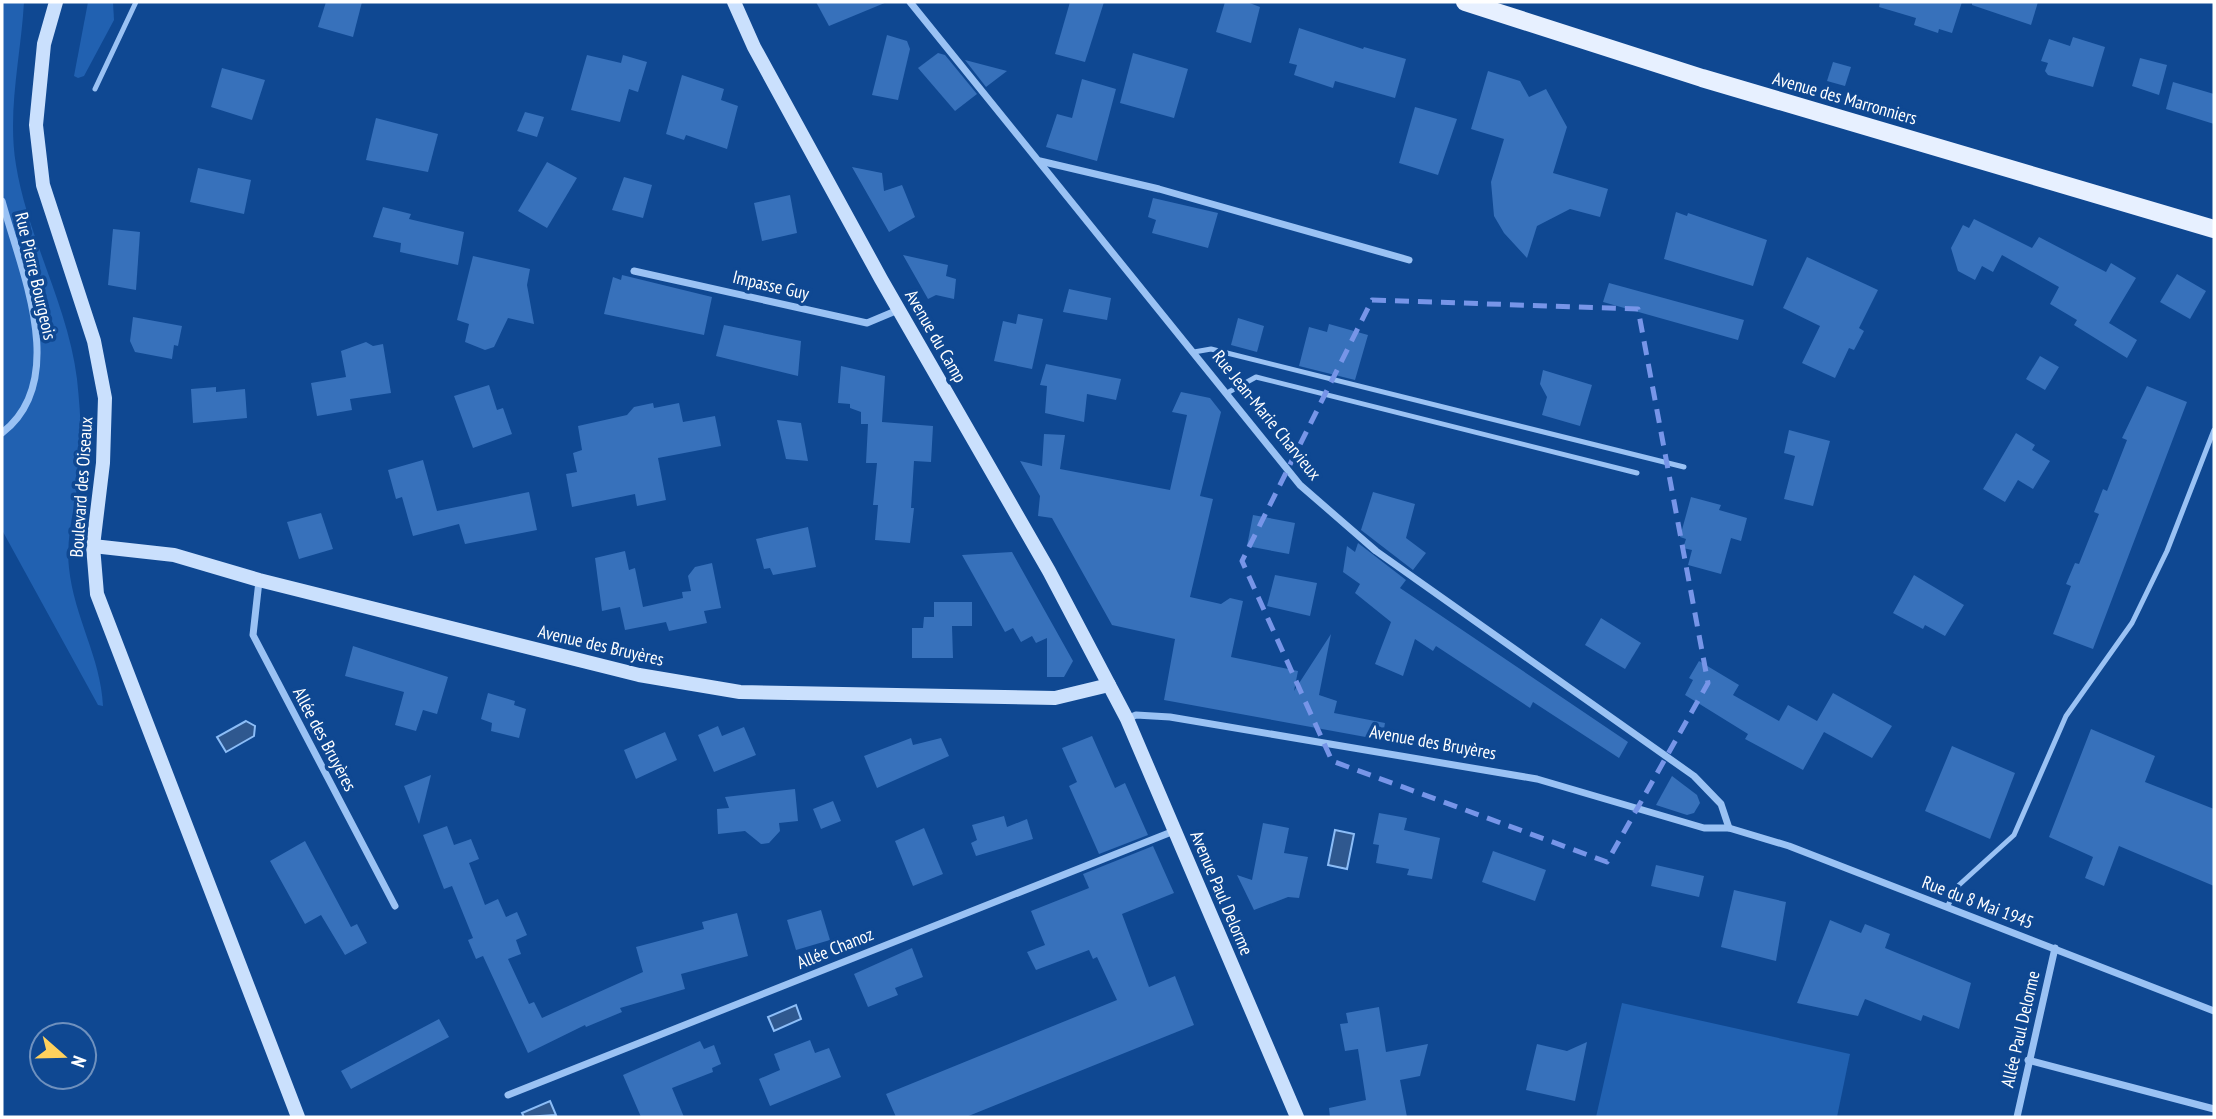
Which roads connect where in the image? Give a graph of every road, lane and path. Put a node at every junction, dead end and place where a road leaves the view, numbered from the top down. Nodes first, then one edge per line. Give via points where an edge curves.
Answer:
1 (56, 2) edge
2 (136, 2) edge
3 (734, 2) edge
4 (910, 2) edge
5 (1465, 2) edge
6 (95, 89) dead end
7 (1039, 161) junction
8 (2, 201) edge
9 (2214, 229) edge
10 (1409, 260) dead end
11 (634, 271) dead end
12 (899, 310) junction
13 (1195, 352) junction
14 (1227, 393) junction
15 (2214, 430) edge
16 (2, 433) edge
17 (1684, 467) dead end
18 (1637, 473) dead end
19 (93, 546) junction
20 (259, 580) junction
21 (1110, 685) junction
22 (1127, 719) junction
23 (1729, 828) junction
24 (1174, 831) junction
25 (395, 906) dead end
26 (1947, 907) junction
27 (2055, 948) junction
28 (2214, 1011) edge
29 (2028, 1060) junction
30 (508, 1095) dead end
31 (2214, 1109) edge
32 (298, 1117) edge
33 (1297, 1117) edge
34 (2017, 1117) edge

1 - 19 street, Boulevard des Oiseaux via 44,44 36,125 43,185 94,341 105,398
2 - 6 lane
3 - 12 street, Avenue du Camp via 754,47
4 - 7 street, Rue Jean-Marie Charvieux
5 - 9 main road, Avenue des Marronniers via 1702,78
7 - 10 street via 1159,189
7 - 13 street, Rue Jean-Marie Charvieux
8 - 16 street, Rue Pierre Bourgeois via 38,338 33,386
11 - 12 street, Impasse Guy via 867,323
12 - 21 street, Avenue du Camp
13 - 14 street, Rue Jean-Marie Charvieux
13 - 17 lane via 1212,349
14 - 18 lane via 1256,377
14 - 23 street, Rue Jean-Marie Charvieux via 1300,485 1376,551 1694,776 1721,804
15 - 26 lane via 2167,551 2132,623 2066,716 2014,835 1959,885
19 - 20 street, Avenue des Bruyères via 173,555
19 - 32 street, Boulevard des Oiseaux via 97,594 114,646
20 - 21 street, Avenue des Bruyères via 639,675 740,692 1055,698
20 - 25 street, Allée des Bruyères via 253,635
21 - 22 street, Avenue Paul Delorme
22 - 23 street, Avenue des Bruyères via 1136,715 1170,717 1523,777 1704,828
22 - 24 street, Avenue Paul Delorme
23 - 26 street, Rue du 8 Mai 1945 via 1790,846
24 - 30 street, Allée Chanoz
24 - 33 street, Avenue Paul Delorme
26 - 27 street, Rue du 8 Mai 1945
27 - 28 street, Rue du 8 Mai 1945
27 - 29 street, Allée Paul Delorme
29 - 31 street
29 - 34 street, Allée Paul Delorme

